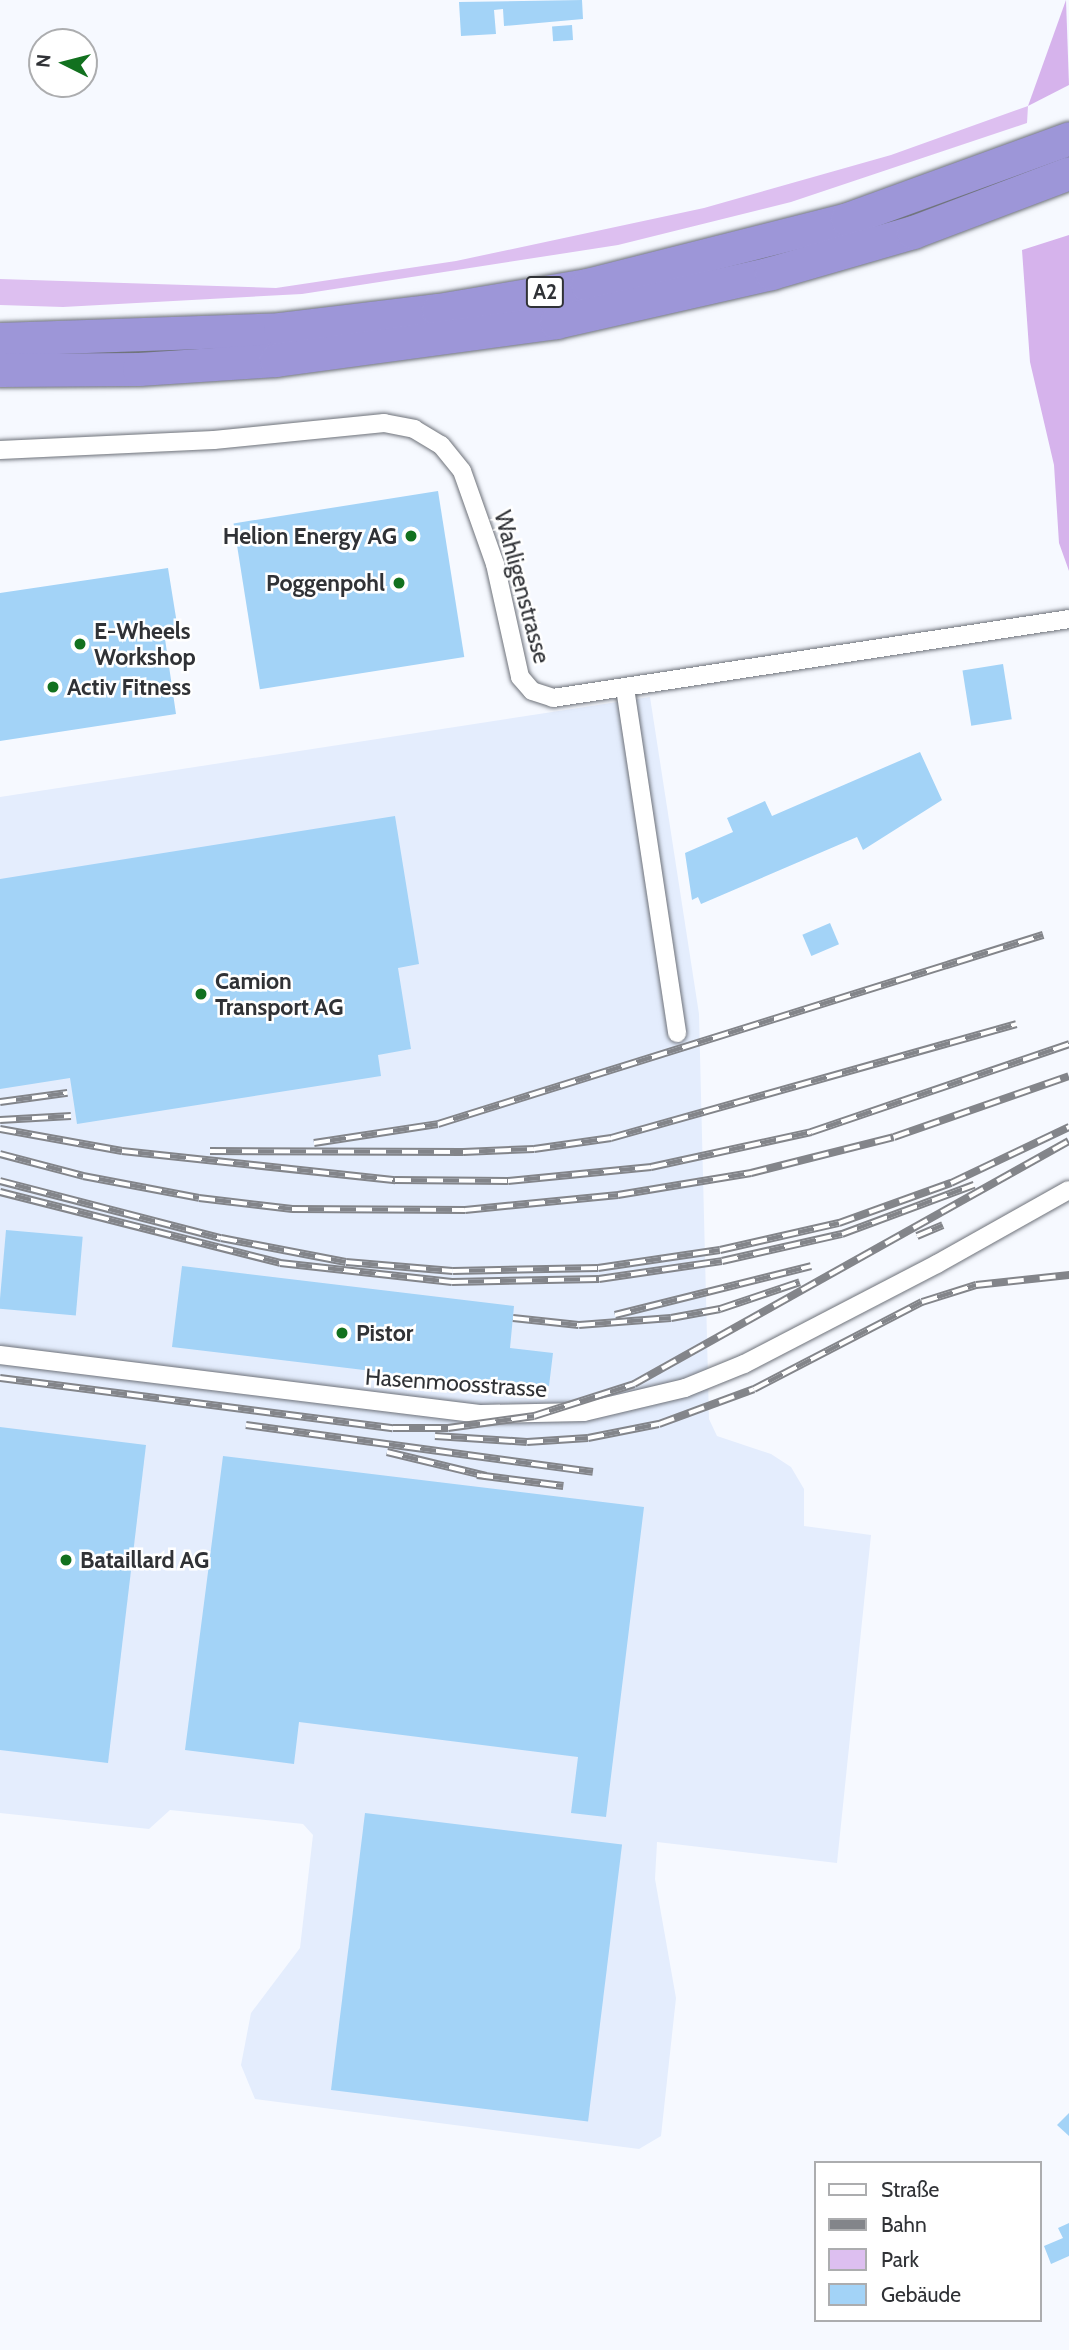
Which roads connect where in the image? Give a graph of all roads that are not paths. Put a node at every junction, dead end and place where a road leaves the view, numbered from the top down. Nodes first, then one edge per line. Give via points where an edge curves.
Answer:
1 (1069, 138) edge
2 (1069, 173) edge
3 (0, 340) edge
4 (0, 370) edge
5 (0, 450) edge
6 (1069, 619) edge
7 (625, 688) junction
8 (677, 1033) dead end
9 (1069, 1190) edge
10 (0, 1355) edge

1 - 3 highway, A2 via 847,219 587,285 438,310 280,329
2 - 4 highway, A2 via 913,232 771,273 555,322 276,360 139,369
5 - 7 street, Wahligenstrasse via 202,441 384,423 414,429 441,444 462,471 495,564 512,651 523,682 532,691 552,698
6 - 7 street, Wahligenstrasse
7 - 8 street
9 - 10 street, Hasenmoosstrasse via 937,1265 744,1364 685,1388 610,1408 534,1416 481,1414

